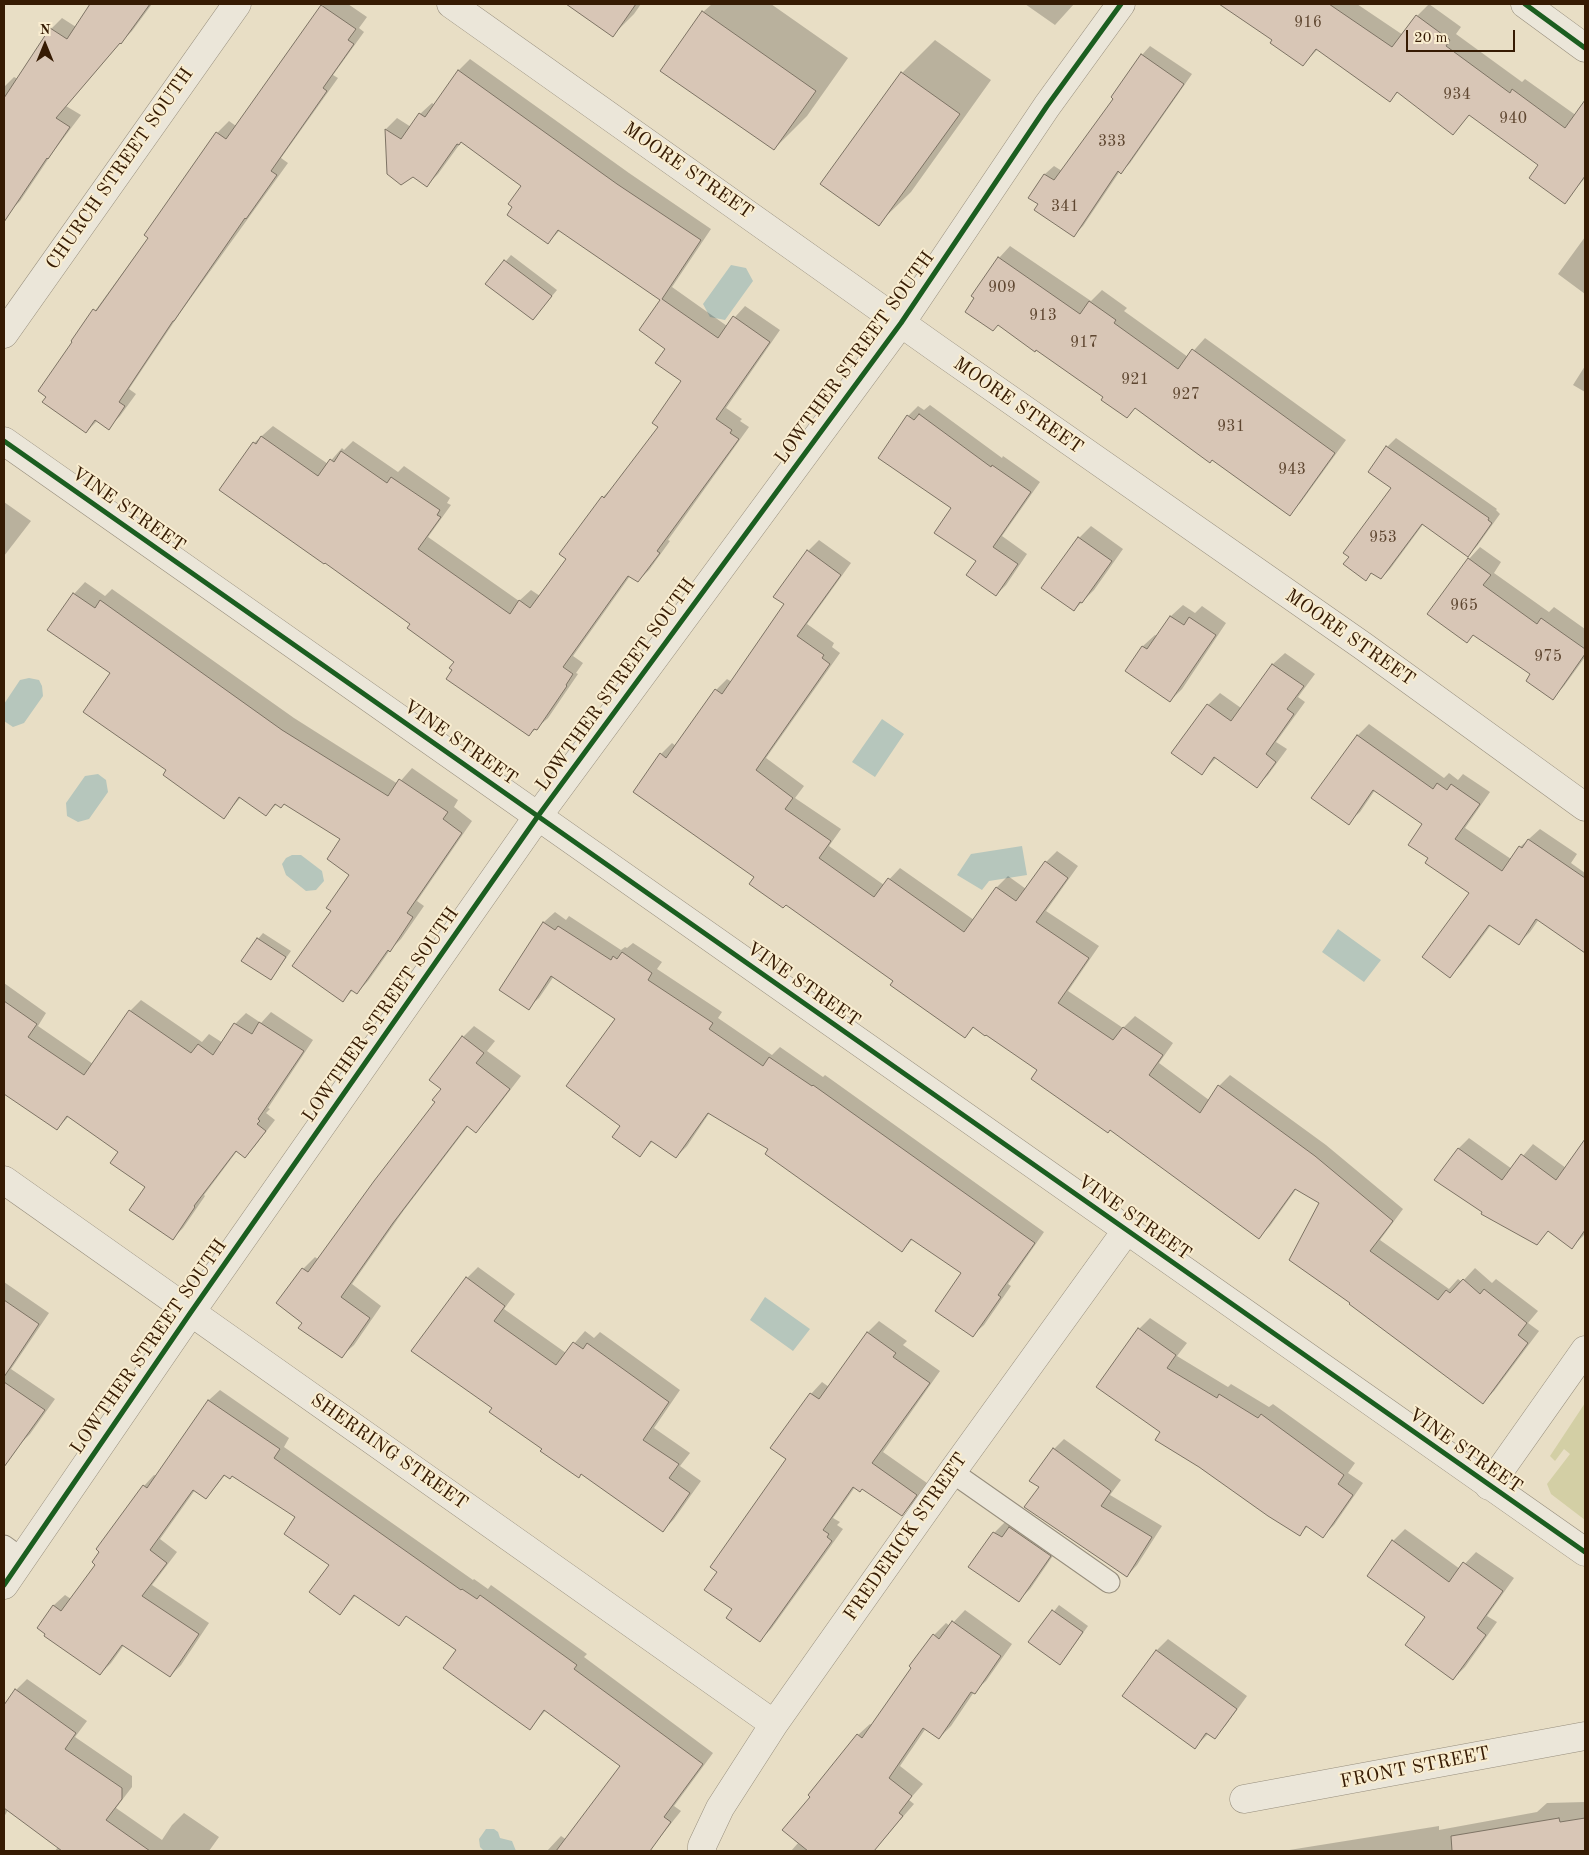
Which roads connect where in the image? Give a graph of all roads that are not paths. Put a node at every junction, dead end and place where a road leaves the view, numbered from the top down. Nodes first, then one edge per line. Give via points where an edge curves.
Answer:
1 (237, 4) edge
2 (451, 4) edge
3 (1121, 4) edge
4 (1525, 4) edge
5 (1585, 48) edge
6 (901, 323) junction
7 (4, 334) edge
8 (4, 441) edge
9 (1585, 807) edge
10 (538, 816) junction
11 (4, 1180) edge
12 (1126, 1231) junction
13 (191, 1312) junction
14 (1585, 1350) edge
15 (952, 1472) junction
16 (1489, 1486) junction
17 (13, 1552) edge
18 (1585, 1552) edge
19 (1109, 1582) dead end
20 (4, 1585) edge
21 (774, 1724) junction
22 (1585, 1736) edge
23 (1244, 1799) dead end
24 (702, 1851) edge

1 - 7 street, CHURCH STREET SOUTH
2 - 6 street, MOORE STREET
3 - 6 street, LOWTHER STREET SOUTH via 1047,106
4 - 5 street
6 - 9 street, MOORE STREET via 1364,646
6 - 10 street, LOWTHER STREET SOUTH
8 - 10 street, VINE STREET
10 - 12 street, VINE STREET
10 - 13 street, LOWTHER STREET SOUTH
11 - 13 street, SHERRING STREET
12 - 15 street, FREDERICK STREET
12 - 16 street, VINE STREET
13 - 17 street, LOWTHER STREET SOUTH
13 - 21 street, SHERRING STREET
14 - 16 street
15 - 19 lane
15 - 21 street, FREDERICK STREET
16 - 18 street, VINE STREET
17 - 20 street, LOWTHER STREET SOUTH
21 - 24 street, FREDERICK STREET via 720,1808
22 - 23 street, FRONT STREET

